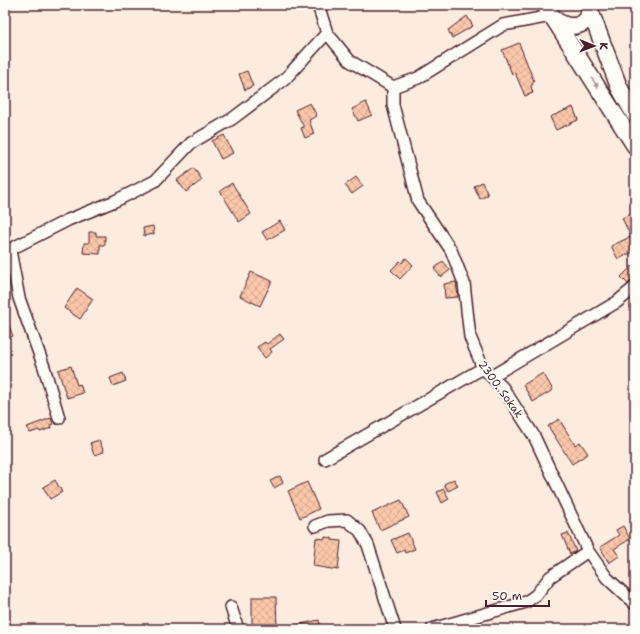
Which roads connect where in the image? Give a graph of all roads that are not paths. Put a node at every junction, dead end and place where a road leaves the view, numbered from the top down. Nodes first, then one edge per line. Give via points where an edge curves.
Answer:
1 (318, 5) edge
2 (588, 5) edge
3 (549, 9) edge
4 (327, 33) junction
5 (393, 87) junction
6 (635, 115) edge
7 (635, 146) edge
8 (8, 251) edge
9 (635, 287) edge
10 (483, 368) junction
11 (492, 376) junction
12 (60, 418) dead end
13 (325, 459) dead end
14 (315, 526) dead end
15 (588, 551) junction
16 (635, 604) edge
17 (231, 607) dead end
18 (238, 629) edge
19 (395, 629) edge
20 (432, 629) edge

1 - 4 street
2 - 3 highway via 585,19 570,27 559,24
2 - 6 highway via 619,87
3 - 5 street via 503,24 418,78
3 -> 7 highway
4 - 5 street via 350,61
4 - 8 street via 285,79 232,119 191,144 155,181 68,220
5 - 10 street, 2300. Sokak via 393,105 418,201 451,250 464,283 470,336
8 - 12 street via 19,298
9 - 11 street via 616,302
10 - 11 street, 2300. Sokak
10 - 13 street
11 - 15 street, 2300. Sokak via 503,388 534,436
14 - 19 street via 328,521 347,520 360,531 368,545
15 - 16 street, 2300. Sokak via 607,578
15 - 20 street via 550,576 536,595 526,602
17 - 18 street

